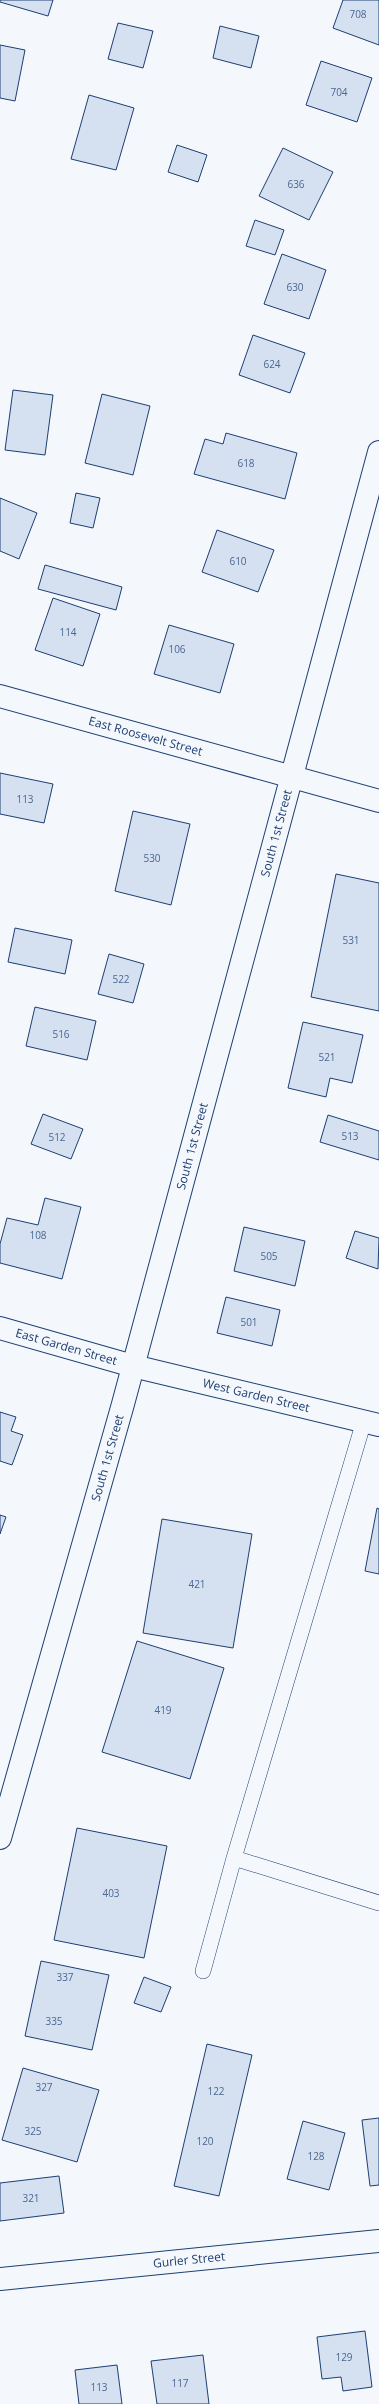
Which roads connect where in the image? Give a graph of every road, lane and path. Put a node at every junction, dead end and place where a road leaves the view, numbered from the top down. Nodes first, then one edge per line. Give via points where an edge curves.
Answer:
1 (379, 452) edge
2 (0, 696) edge
3 (292, 778) junction
4 (379, 801) edge
5 (0, 1328) edge
6 (132, 1366) junction
7 (372, 1423) edge
8 (0, 1838) edge
9 (234, 1858) junction
10 (379, 1903) edge
11 (203, 1971) dead end
12 (379, 2241) edge
13 (0, 2279) edge

1 - 3 street, South 1st Street
2 - 3 street, East Roosevelt Street
3 - 4 street, East Roosevelt Street
3 - 6 street, South 1st Street
5 - 6 street, East Garden Street
6 - 7 street, West Garden Street
6 - 8 street, South 1st Street
7 - 9 lane
9 - 10 lane
9 - 11 lane
12 - 13 street, Gurler Street

